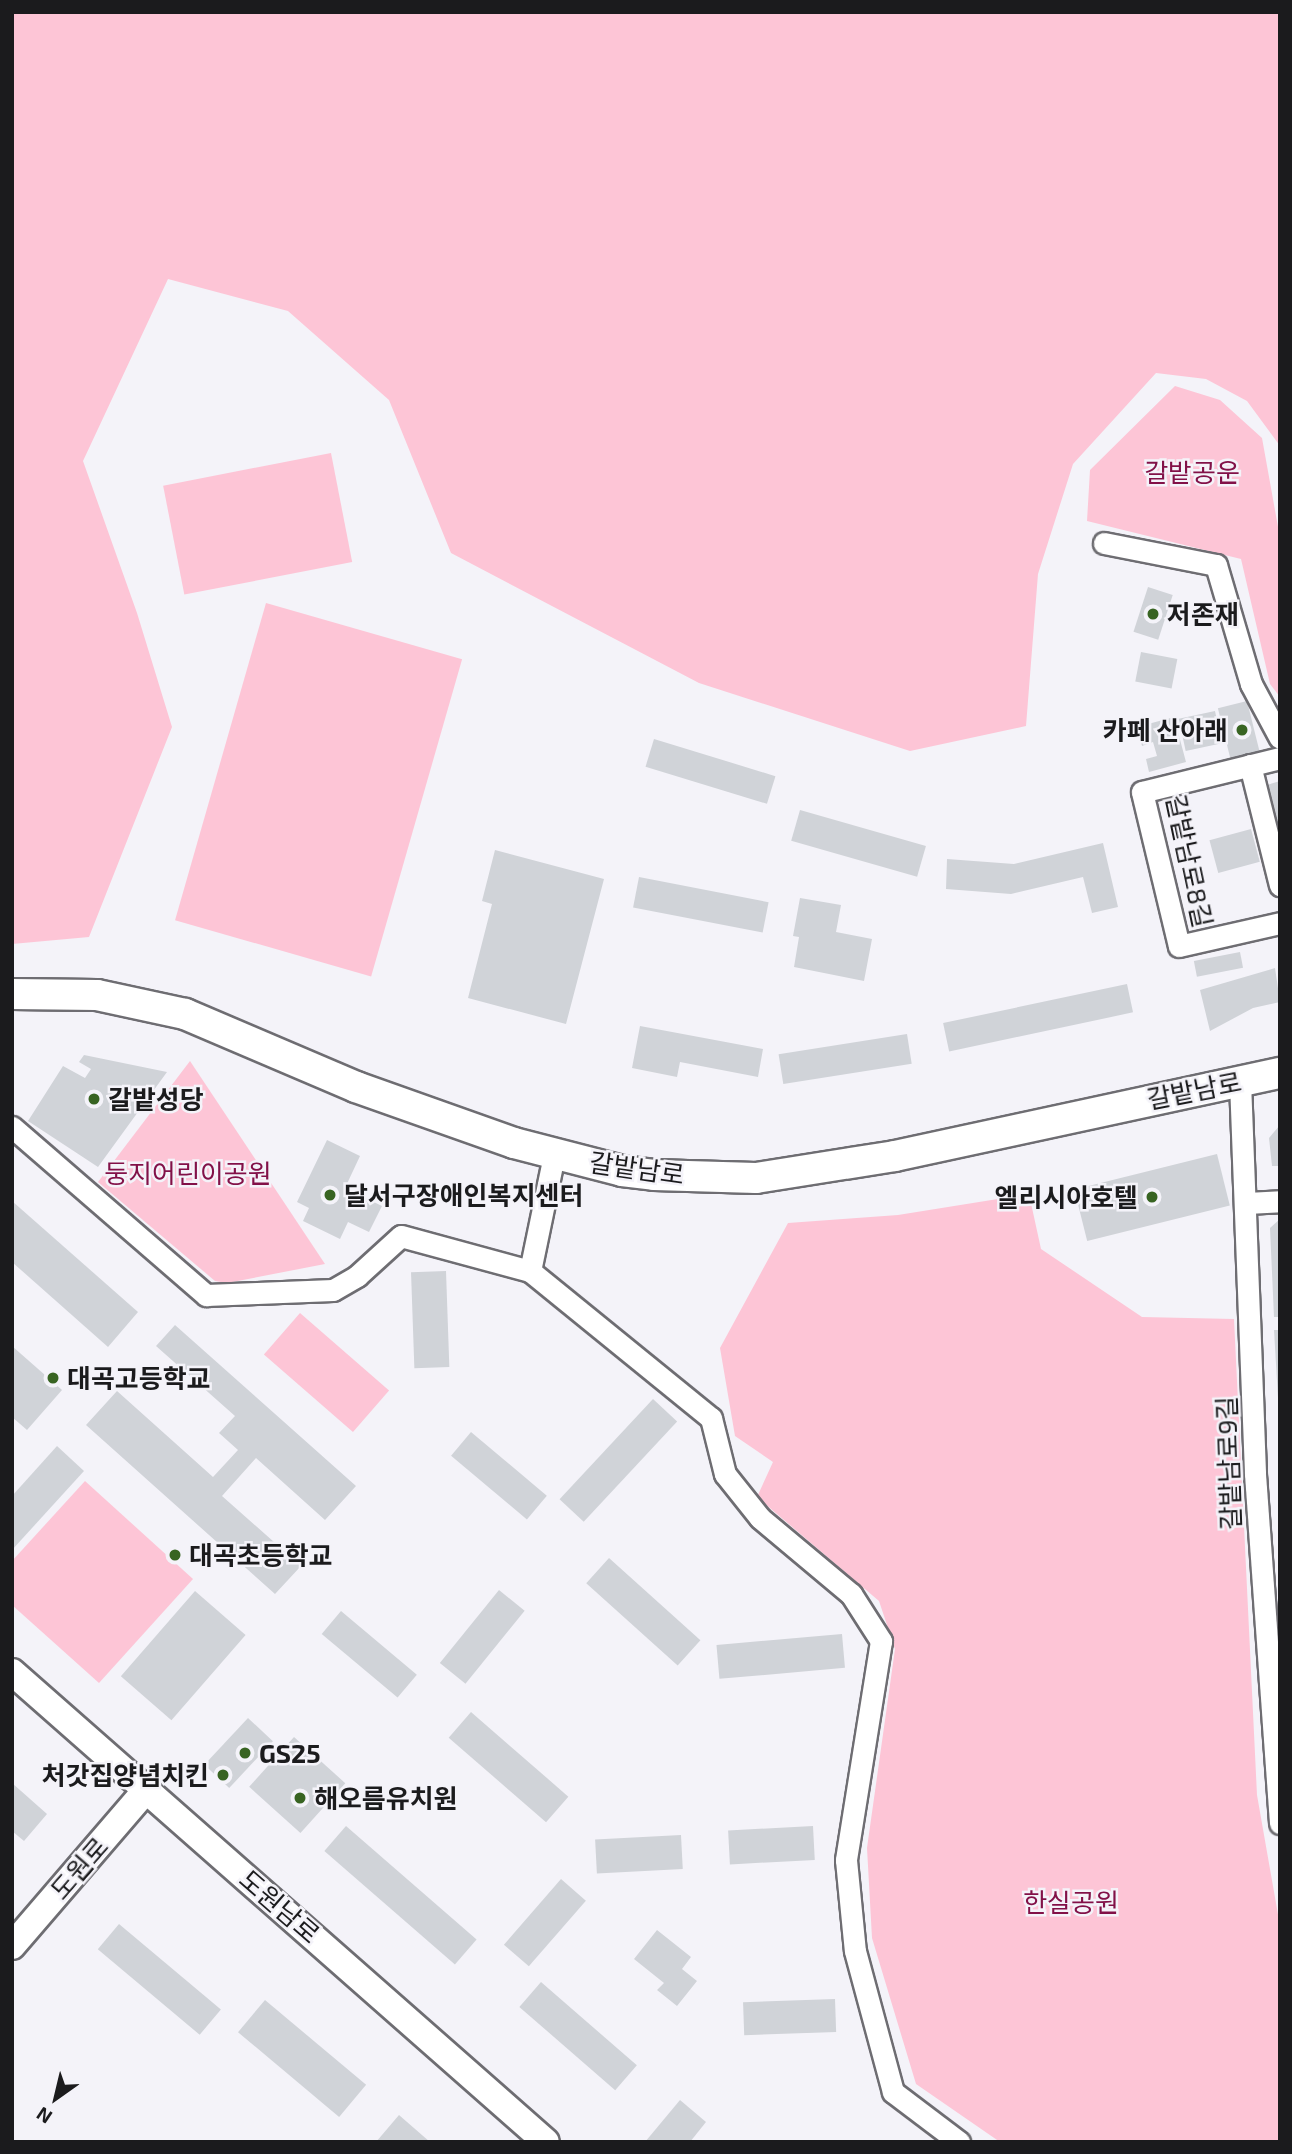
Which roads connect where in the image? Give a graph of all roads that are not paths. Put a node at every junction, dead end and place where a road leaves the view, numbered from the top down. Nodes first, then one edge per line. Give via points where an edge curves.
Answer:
1 (1104, 543) dead end
2 (1280, 738) edge
3 (1280, 758) edge
4 (1250, 765) junction
5 (1280, 885) edge
6 (1280, 923) edge
7 (12, 994) edge
8 (1280, 1073) edge
9 (1240, 1082) junction
10 (12, 1127) edge
11 (554, 1154) junction
12 (1280, 1201) edge
13 (1247, 1203) junction
14 (530, 1271) junction
15 (12, 1672) edge
16 (1275, 1719) edge
17 (147, 1789) junction
18 (1280, 1823) edge
19 (12, 1946) edge
20 (547, 2142) edge
21 (959, 2142) edge

1 - 2 street via 1216,565 1251,684
3 - 4 street, 갈밭남로8길
4 - 5 street
4 - 6 street, 갈밭남로8길 via 1142,792 1179,946
7 - 11 main road, 갈밭남로 via 97,996 185,1014 356,1087
8 - 9 main road, 갈밭남로
9 - 11 main road, 갈밭남로 via 895,1156 756,1178 622,1171
9 - 13 street, 갈밭남로9길
10 - 14 street via 206,1295 333,1290 357,1276 401,1236
11 - 14 street
12 - 13 street
13 - 16 street, 갈밭남로9길 via 1255,1474
14 - 21 street via 711,1418 725,1474 760,1518 851,1594 881,1641 846,1860 855,1951 892,2092
15 - 17 street, 도원남로
16 - 18 street, 갈밭남로9길
17 - 19 street, 도원로
17 - 20 street, 도원남로

